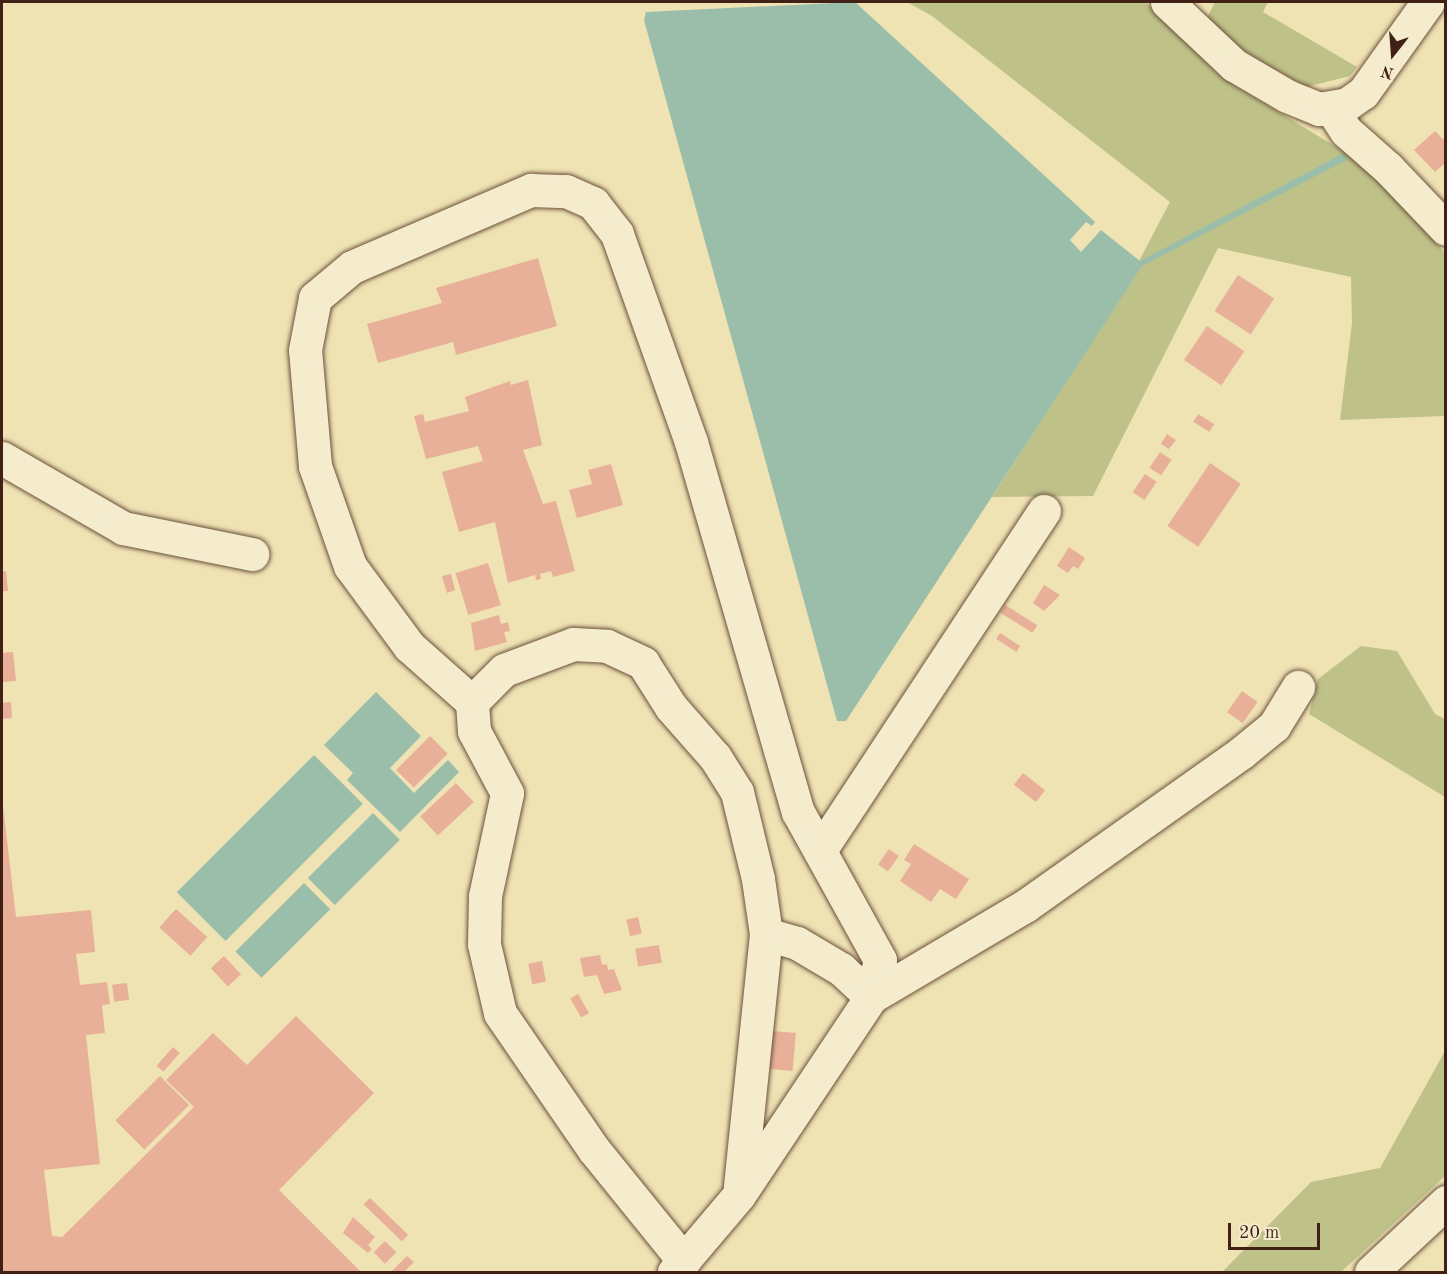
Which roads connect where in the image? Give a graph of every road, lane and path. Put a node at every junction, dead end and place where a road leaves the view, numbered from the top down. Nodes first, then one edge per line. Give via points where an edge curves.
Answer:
1 (1167, 2) edge
2 (1428, 2) edge
3 (1331, 108) junction
4 (1446, 229) edge
5 (2, 458) edge
6 (1044, 511) dead end
7 (252, 554) dead end
8 (1298, 687) dead end
9 (472, 702) junction
10 (821, 849) junction
11 (766, 934) junction
12 (871, 997) junction
13 (739, 1195) junction
14 (1446, 1202) edge
15 (679, 1266) edge
16 (1371, 1272) edge

1 - 3 street via 1234,66 1304,104
2 - 3 street via 1362,93 1347,104
3 - 4 street via 1346,131
5 - 7 street via 123,528
6 - 10 street
8 - 12 street via 1274,726 1241,753 1025,906
9 - 10 street via 409,646 350,566 315,466 305,350 315,298 352,267 531,190 566,191 593,203 617,234 691,442 798,812
9 - 11 street via 504,670 573,645 607,646 643,663 671,707 716,757 737,792 758,879
9 - 15 street via 474,731 507,793 485,905 484,944 500,1013
10 - 12 street via 880,960
11 - 12 street via 798,943 841,969
11 - 13 street
12 - 13 street
13 - 15 street
14 - 16 street

